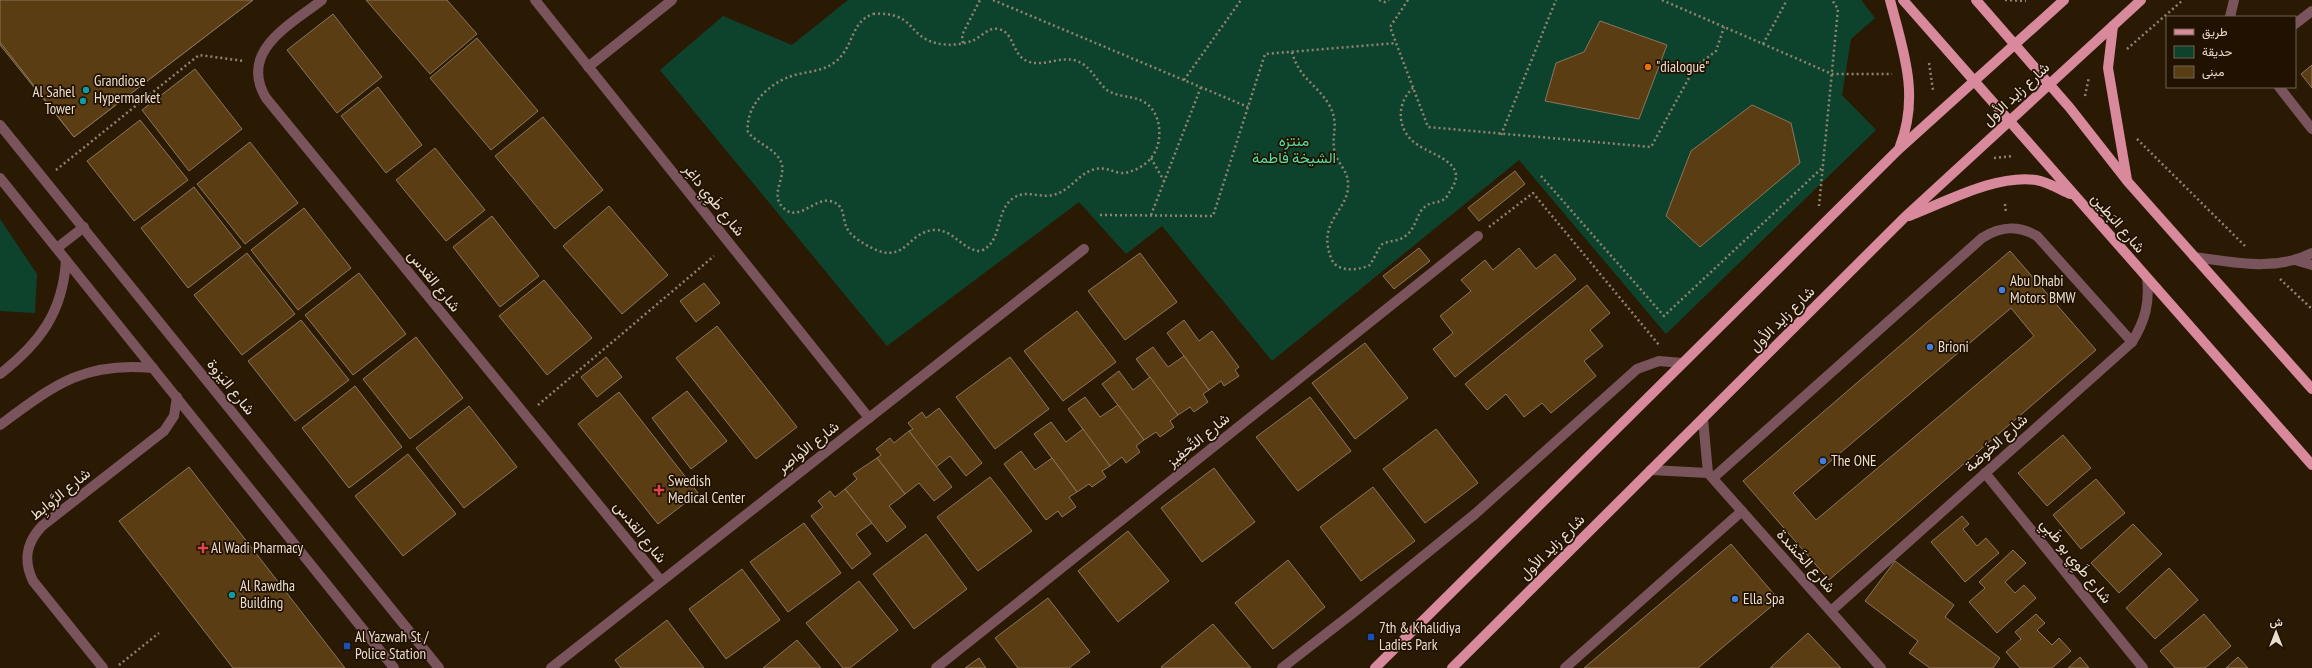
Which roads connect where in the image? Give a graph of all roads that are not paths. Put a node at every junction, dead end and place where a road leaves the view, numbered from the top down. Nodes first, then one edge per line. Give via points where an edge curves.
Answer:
1 (322, 0) edge
2 (534, 0) edge
3 (672, 0) edge
4 (1890, 0) edge
5 (1902, 0) edge
6 (1976, 0) edge
7 (2064, 0) edge
8 (2141, 0) edge
9 (2234, 0) edge
10 (2312, 10) edge
11 (2230, 16) edge
12 (2296, 23) edge
13 (2113, 26) junction
14 (2014, 44) junction
15 (588, 67) junction
16 (1973, 80) junction
17 (2049, 84) junction
18 (2280, 88) edge
19 (2009, 121) junction
20 (0, 125) edge
21 (2312, 129) edge
22 (1899, 149) junction
23 (1, 180) edge
24 (2128, 182) junction
25 (2076, 198) junction
26 (1904, 218) junction
27 (84, 227) junction
28 (1478, 236) road end
29 (57, 248) junction
30 (1084, 249) dead end
31 (2312, 253) edge
32 (2194, 257) junction
33 (66, 260) junction
34 (2295, 260) junction
35 (2312, 265) edge
36 (2147, 278) junction
37 (2132, 342) junction
38 (1682, 363) junction
39 (153, 368) junction
40 (0, 374) edge
41 (2312, 389) edge
42 (177, 397) junction
43 (870, 418) junction
44 (1703, 419) junction
45 (0, 425) edge
46 (2312, 465) edge
47 (1651, 470) junction
48 (1985, 473) junction
49 (1710, 476) junction
50 (1742, 512) junction
51 (661, 582) junction
52 (1831, 611) junction
53 (103, 668) edge
54 (394, 668) edge
55 (439, 668) edge
56 (551, 668) edge
57 (936, 668) edge
58 (1282, 668) edge
59 (1375, 668) edge
60 (1452, 668) edge
61 (1565, 668) edge
62 (1881, 668) edge
63 (2143, 668) edge

1 - 51 street, شارع القدس via 272,39 261,54 258,81 266,98
2 - 15 street, شارع طَوِي داغِر
3 - 15 street
4 - 22 main road via 1909,72 1909,111
5 - 16 main road, شارع البَطِين
6 - 14 main road
7 - 14 main road
8 - 13 main road, شارع زايد الأول
9 - 11 street
10 - 12 street
13 - 17 main road, شارع زايد الأول
13 - 24 main road via 2108,68
14 - 16 main road
14 - 17 main road
15 - 43 street, شارع طَوِي داغِر
16 - 19 main road, شارع البَطِين
16 - 22 main road
17 - 19 main road, شارع زايد الأول
17 - 24 main road
18 - 21 street
19 - 25 main road, شارع البَطِين
19 - 26 main road, شارع زايد الأول
20 - 27 street, شارع اليَزوة
22 - 38 main road
23 - 29 street
24 - 32 main road
25 - 26 main road via 2047,183 2017,179 1984,187
25 - 36 main road, شارع البَطِين
26 - 44 main road, شارع زايد الأول
27 - 29 street
27 - 55 street, شارع اليَزوة
28 - 57 street, شارع التَّحفِيز
29 - 33 street
30 - 43 street, شارع الأواصِر
31 - 34 street
32 - 34 street via 2265,266
32 - 41 main road
33 - 39 street
33 - 40 street via 62,289 51,319 29,350
34 - 35 street
36 - 37 street, شارع الخَوضة via 2148,305 2145,318
36 - 46 main road, شارع البَطِين
37 - 48 street, شارع الخَوضة
37 - 49 street via 2037,236 2019,228 1999,229 1982,238
38 - 58 street via 1671,360 1648,363 1637,369 1475,514
38 - 59 main road
39 - 42 street
39 - 45 street via 117,366 82,374 49,389
42 - 53 street, شارع الرَّوابِط via 174,416 164,431 42,526 28,547 27,562 33,581
42 - 54 street
43 - 51 street, شارع الأواصِر
44 - 47 main road, شارع زايد الأول
44 - 49 street
47 - 49 street
47 - 60 main road, شارع زايد الأول
48 - 52 street, شارع الخَوضة
48 - 63 street, شارع طَوِي بو ظَبِي
49 - 50 street, شارع الخَشدة
50 - 52 street, شارع الخَشدة
50 - 61 street
51 - 56 street, شارع الأواصِر
52 - 62 street, شارع الخَشدة

